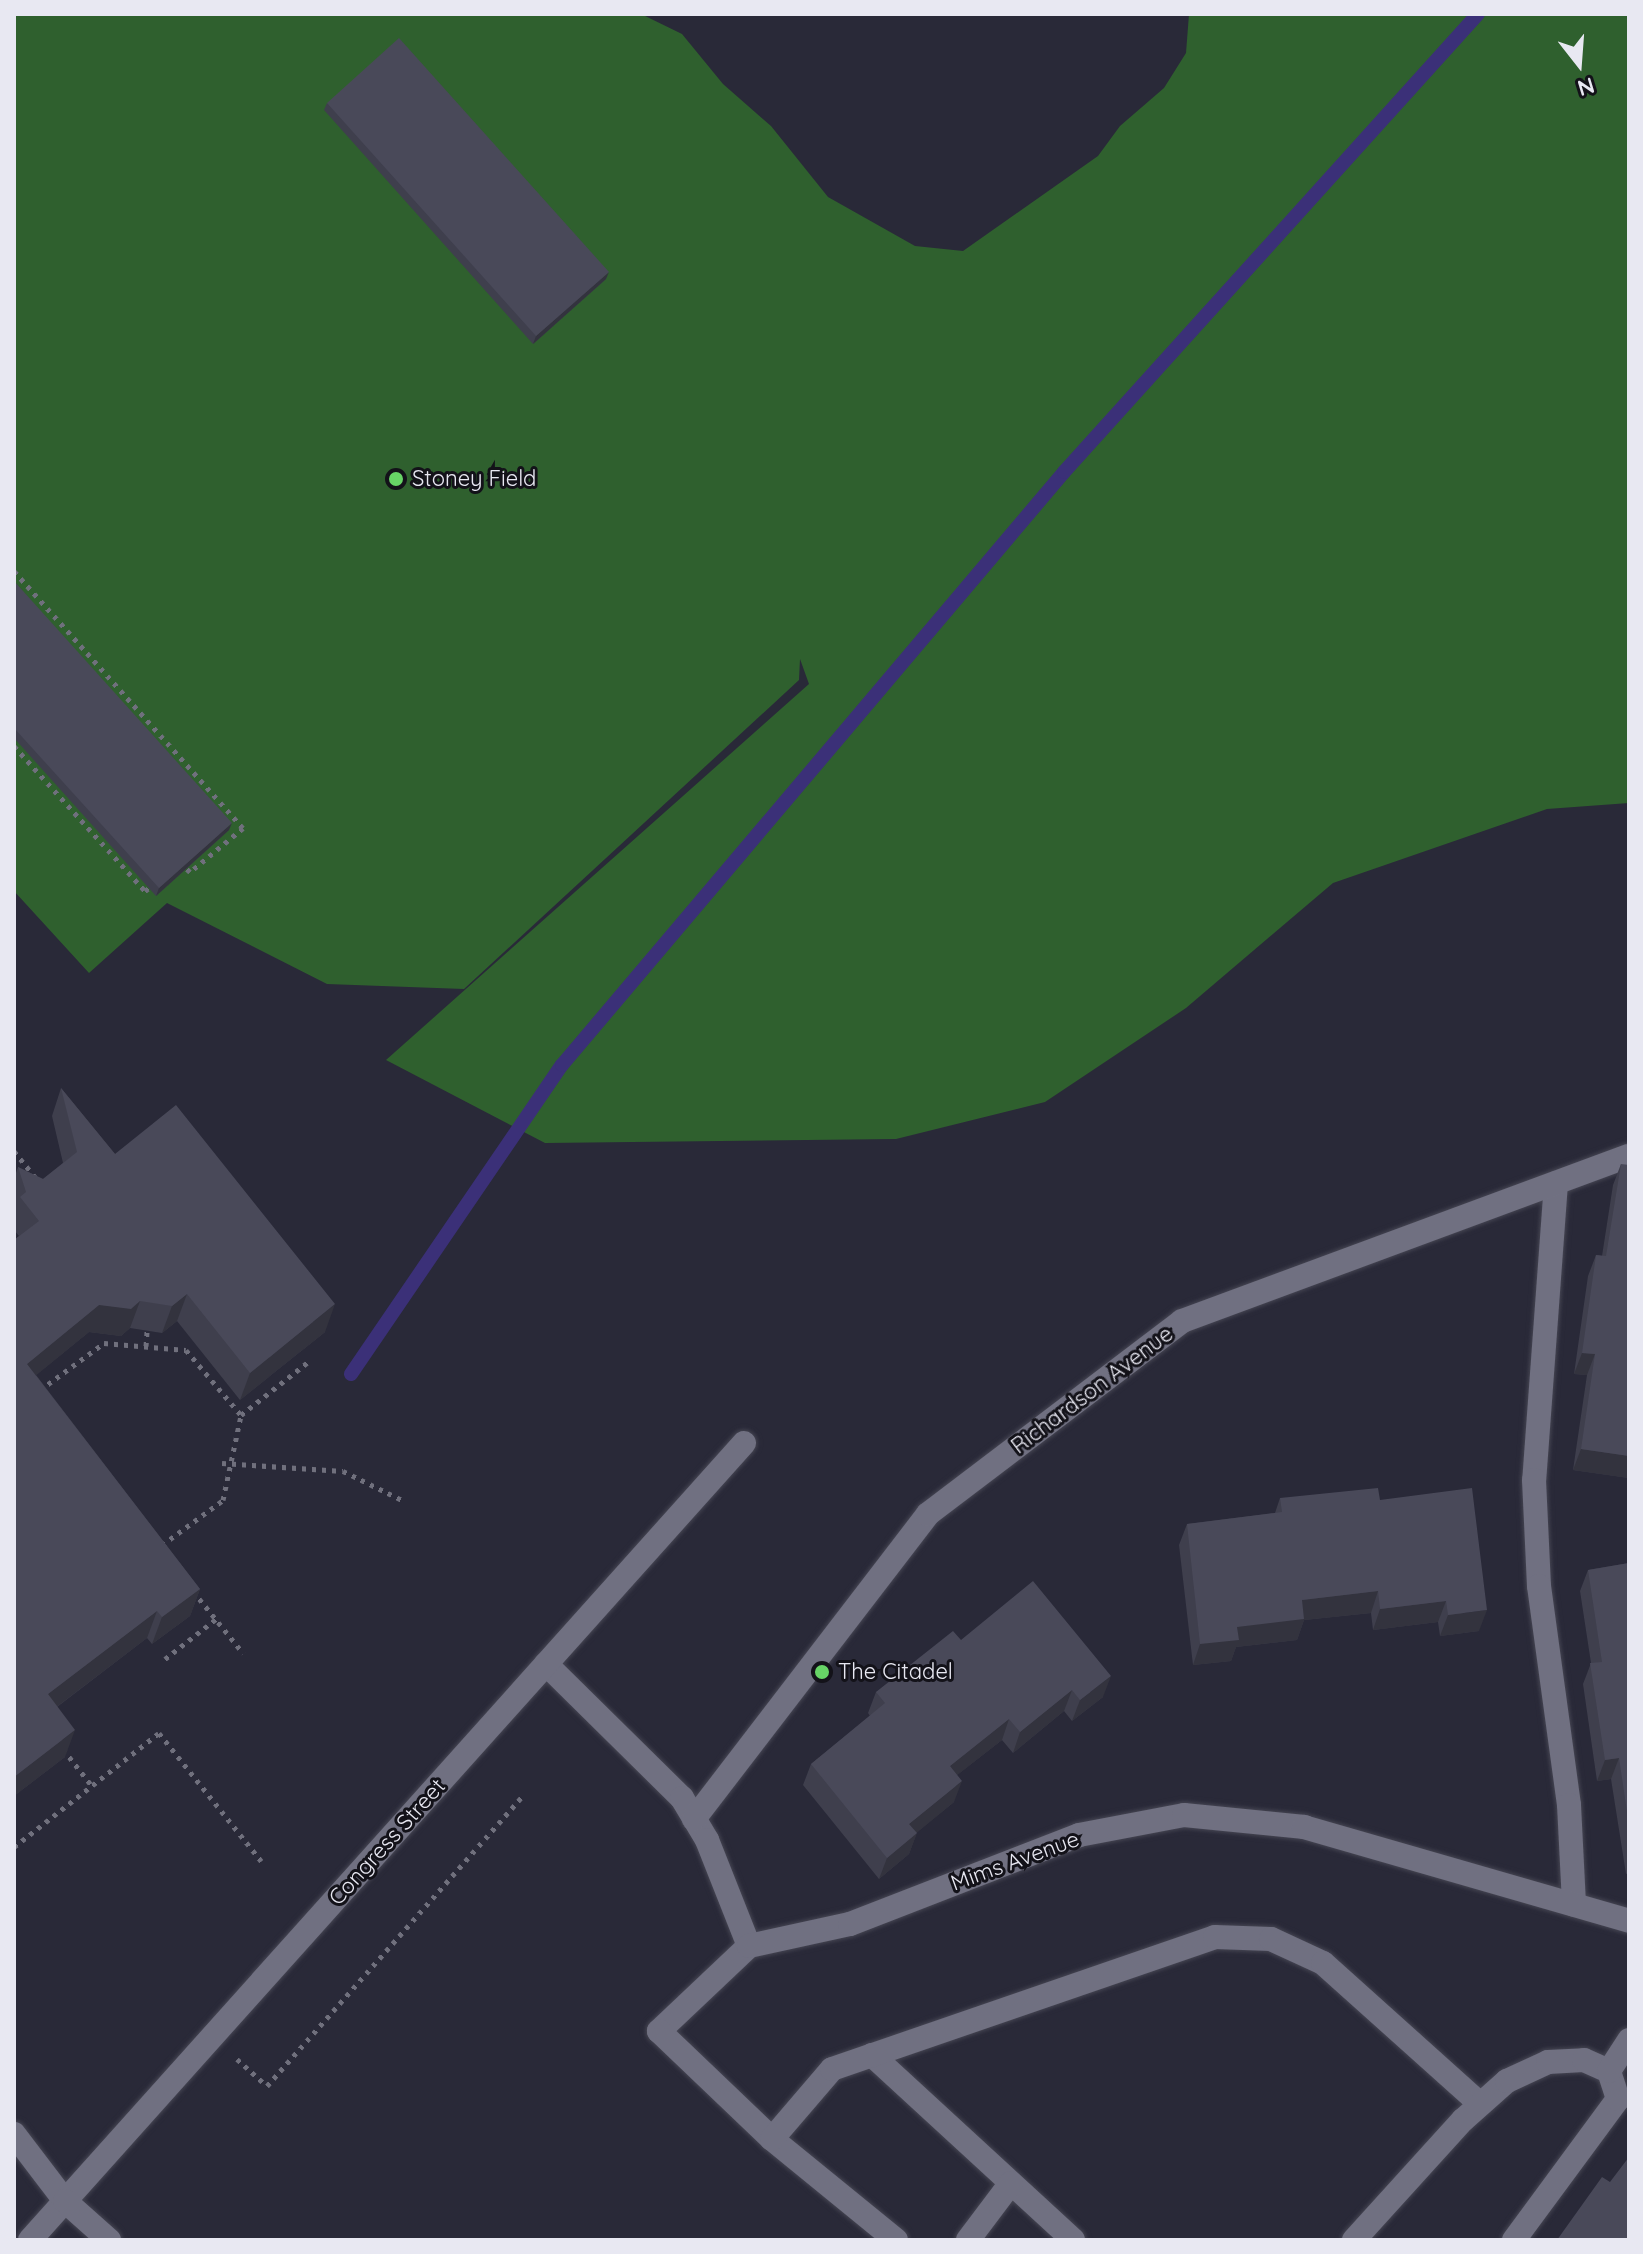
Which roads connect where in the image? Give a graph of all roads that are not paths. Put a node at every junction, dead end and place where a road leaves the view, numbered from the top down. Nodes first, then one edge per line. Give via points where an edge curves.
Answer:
1 (1629, 1156) edge
2 (1556, 1183) junction
3 (744, 1443) dead end
4 (546, 1664) junction
5 (694, 1819) junction
6 (1574, 1905) junction
7 (1629, 1921) edge
8 (749, 1946) junction
9 (1629, 2040) edge
10 (872, 2055) junction
11 (1609, 2071) junction
12 (1480, 2104) junction
13 (14, 2134) edge
14 (772, 2139) junction
15 (1011, 2183) junction
16 (65, 2201) junction
17 (30, 2240) edge
18 (109, 2240) edge
19 (896, 2240) edge
20 (968, 2240) edge
21 (1073, 2240) edge
22 (1354, 2240) edge
23 (1514, 2240) edge

1 - 2 street, Richardson Avenue
2 - 5 street, Richardson Avenue via 1182,1321 928,1514
2 - 6 street via 1534,1480 1541,1599 1569,1805
3 - 4 street, Congress Street
4 - 5 street via 654,1766
4 - 16 street, Congress Street
5 - 8 street
6 - 7 street, Mims Avenue
6 - 8 street, Mims Avenue via 1304,1827 1184,1815 1079,1835 850,1924
8 - 14 street via 659,2031
9 - 11 street
10 - 12 street via 1215,1937 1271,1939 1323,1963
10 - 14 street via 832,2069
10 - 15 street
11 - 12 street via 1584,2060 1548,2062 1507,2081
11 - 23 street via 1618,2099
12 - 22 street
13 - 16 street
14 - 19 street
15 - 20 street
15 - 21 street
16 - 17 street, Congress Street
16 - 18 street

